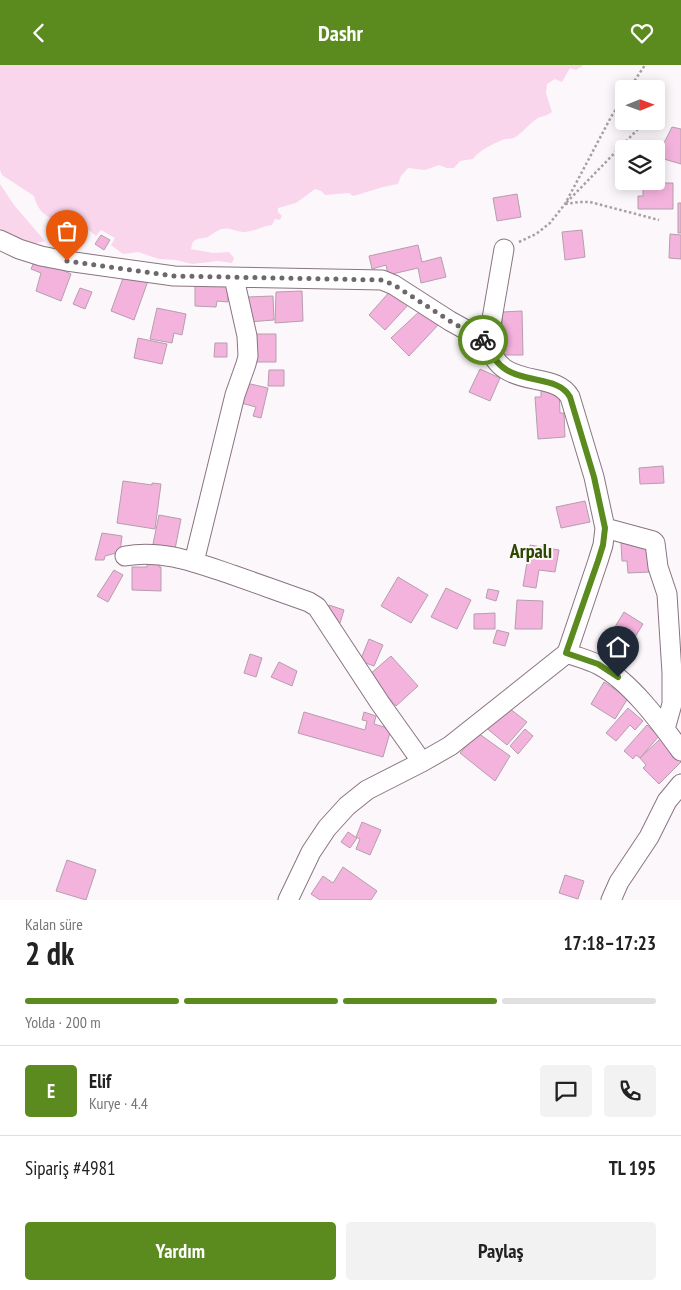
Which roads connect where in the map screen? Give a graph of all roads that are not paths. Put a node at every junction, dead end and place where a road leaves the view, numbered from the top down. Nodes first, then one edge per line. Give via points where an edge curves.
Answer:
1 (0, 240) edge
2 (504, 249) road end
3 (234, 278) junction
4 (488, 342) junction
5 (605, 528) junction
6 (124, 556) dead end
7 (194, 562) junction
8 (566, 653) junction
9 (665, 729) junction
10 (681, 751) edge
11 (422, 762) junction
12 (681, 784) edge
13 (288, 900) edge
14 (611, 900) edge

1 - 3 street via 19,249 67,261 174,276
2 - 4 street
3 - 4 street via 382,280
3 - 7 street via 247,336 248,356 235,395
4 - 5 street via 493,359 502,368 567,391 594,477
5 - 8 street via 603,545
5 - 9 street via 653,541 656,547 658,567 667,594 672,673 672,704
6 - 7 street via 162,554
7 - 11 street via 317,607
8 - 9 street via 598,664 618,677
8 - 11 street via 450,745
9 - 10 street
11 - 13 street via 367,790 347,806 311,852
12 - 14 street via 666,801 649,837

